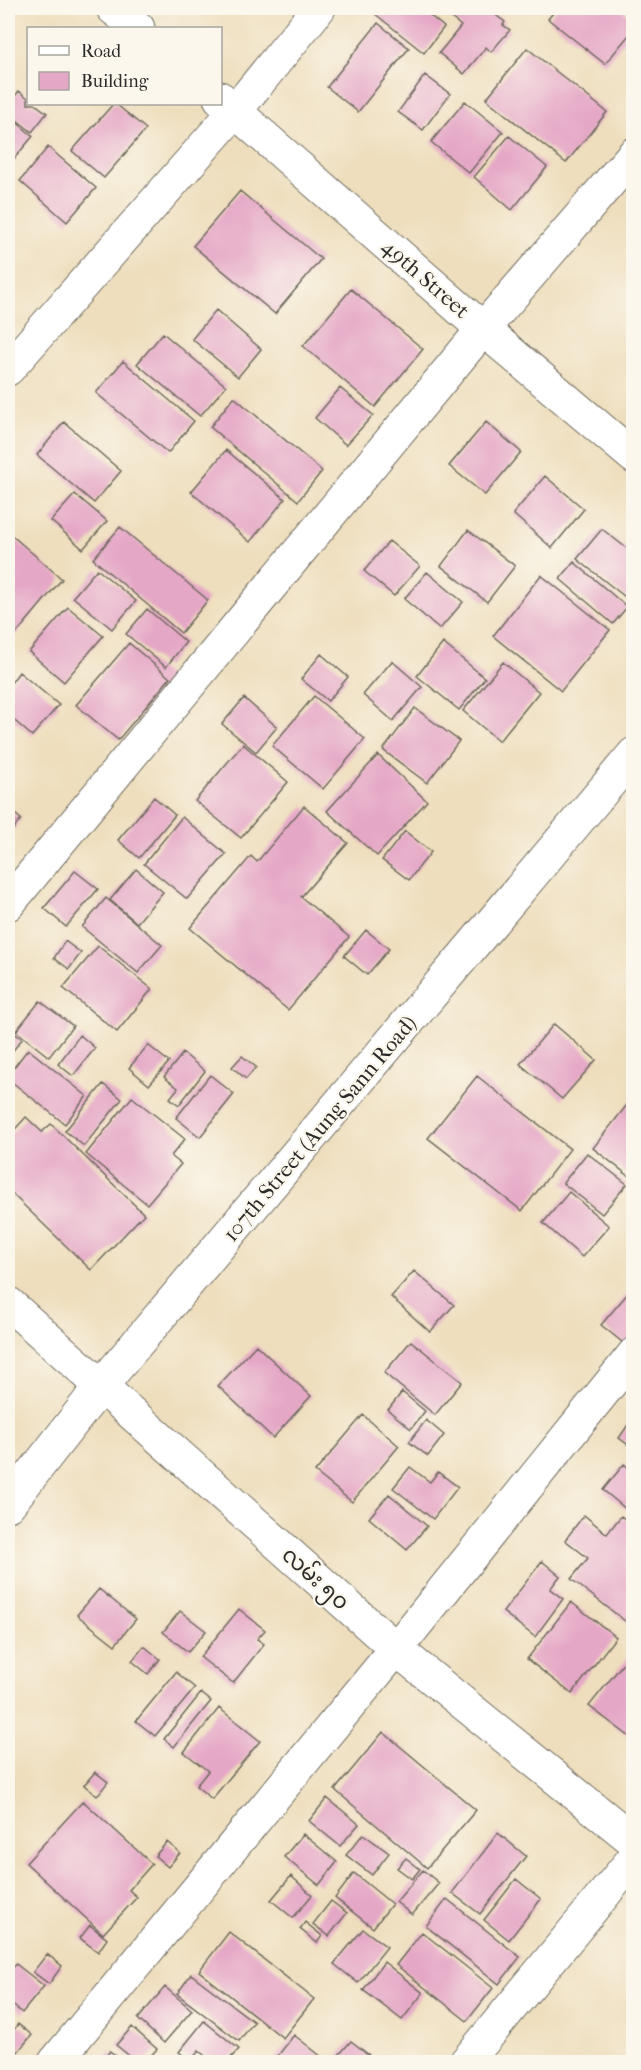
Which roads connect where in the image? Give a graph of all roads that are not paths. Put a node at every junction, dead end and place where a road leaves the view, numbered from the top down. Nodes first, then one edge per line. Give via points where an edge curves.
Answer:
1 (113, 8) edge
2 (319, 8) edge
3 (137, 27) edge
4 (228, 104) edge
5 (633, 154) edge
6 (483, 328) junction
7 (8, 369) edge
8 (633, 457) edge
9 (633, 754) edge
10 (8, 904) edge
11 (8, 1303) edge
12 (633, 1354) edge
13 (101, 1386) junction
14 (8, 1504) edge
15 (396, 1649) junction
16 (633, 1841) edge
17 (633, 1858) edge
18 (55, 2062) edge
19 (466, 2062) edge

1 - 3 street
2 - 4 street
4 - 6 street, 49th Street
4 - 7 street
5 - 6 street
6 - 8 street, 49th Street
6 - 10 street
9 - 13 street, 107th Street (Aung Sann Road)
11 - 13 street, လမ်း ၅၀
12 - 15 street
13 - 14 street, 107th Street (Aung Sann Road)
13 - 15 street, လမ်း ၅၀
15 - 16 street, လမ်း ၅၀
15 - 18 street
17 - 19 street

